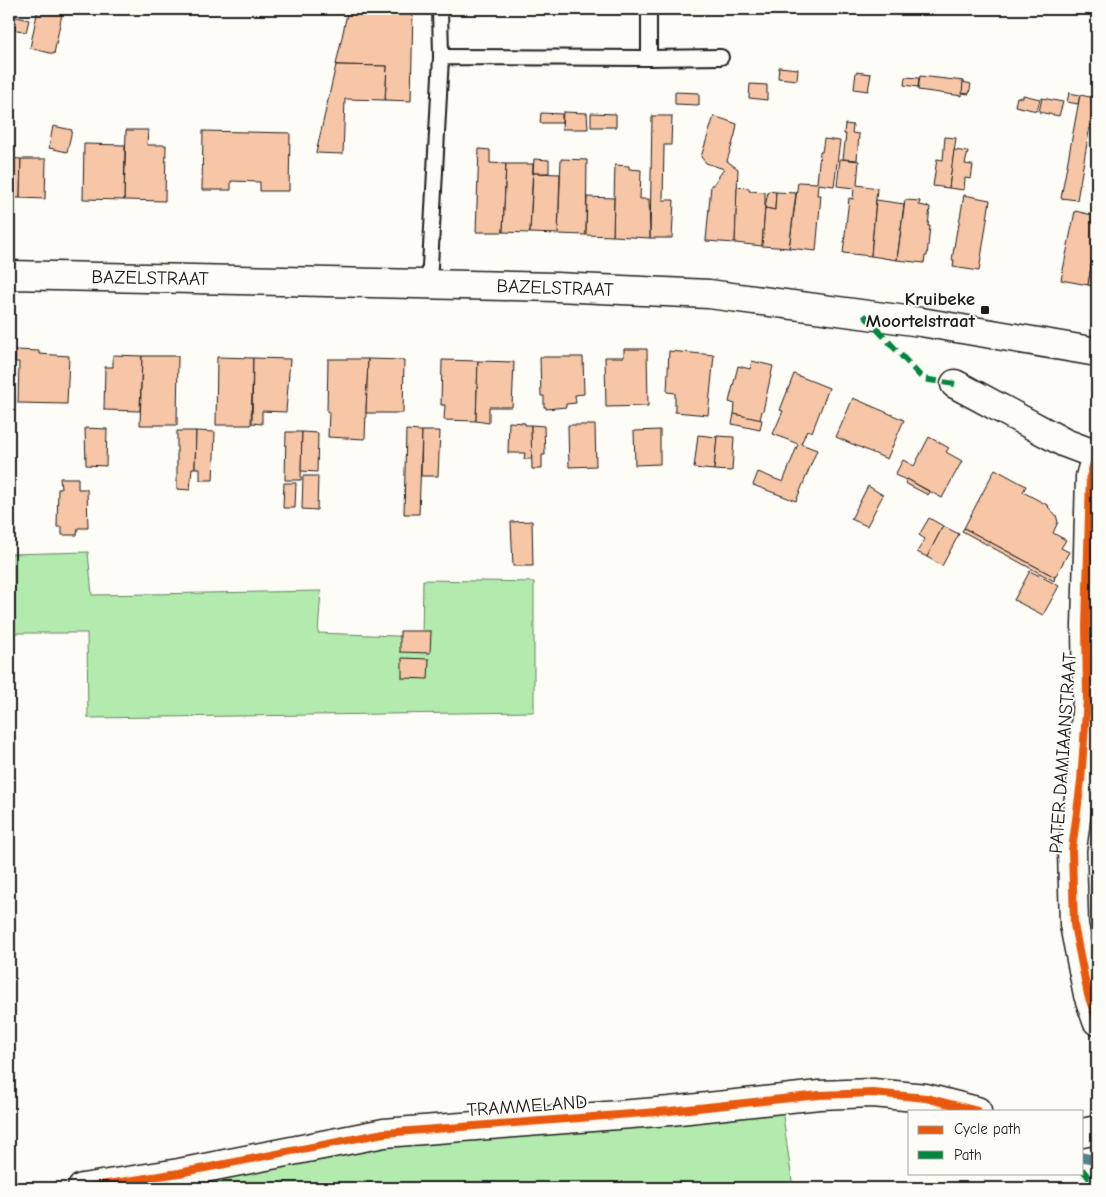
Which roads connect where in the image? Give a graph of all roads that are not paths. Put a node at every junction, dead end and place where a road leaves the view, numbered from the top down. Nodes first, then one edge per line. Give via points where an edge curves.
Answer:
1 (440, 9) edge
2 (649, 9) edge
3 (441, 57) junction
4 (721, 57) dead end
5 (649, 58) junction
6 (9, 275) edge
7 (429, 285) junction
8 (1097, 352) edge
9 (955, 384) dead end
10 (1097, 455) edge
11 (1097, 1021) edge
12 (973, 1110) edge
13 (1097, 1130) edge
14 (1084, 1133) edge
15 (82, 1188) edge

1 - 3 lane
2 - 5 lane
3 - 5 lane
3 - 7 lane
4 - 5 lane
6 - 7 street, BAZELSTRAAT
7 - 8 street, BAZELSTRAAT via 709,294 921,322
9 - 10 street via 1065,443
10 - 11 street, PATER DAMIAANSTRAAT via 1090,477 1087,699 1072,850 1074,924 1088,996
12 - 15 street, TRAMMELAND via 926,1098 873,1093 384,1133 179,1173
13 - 14 street

